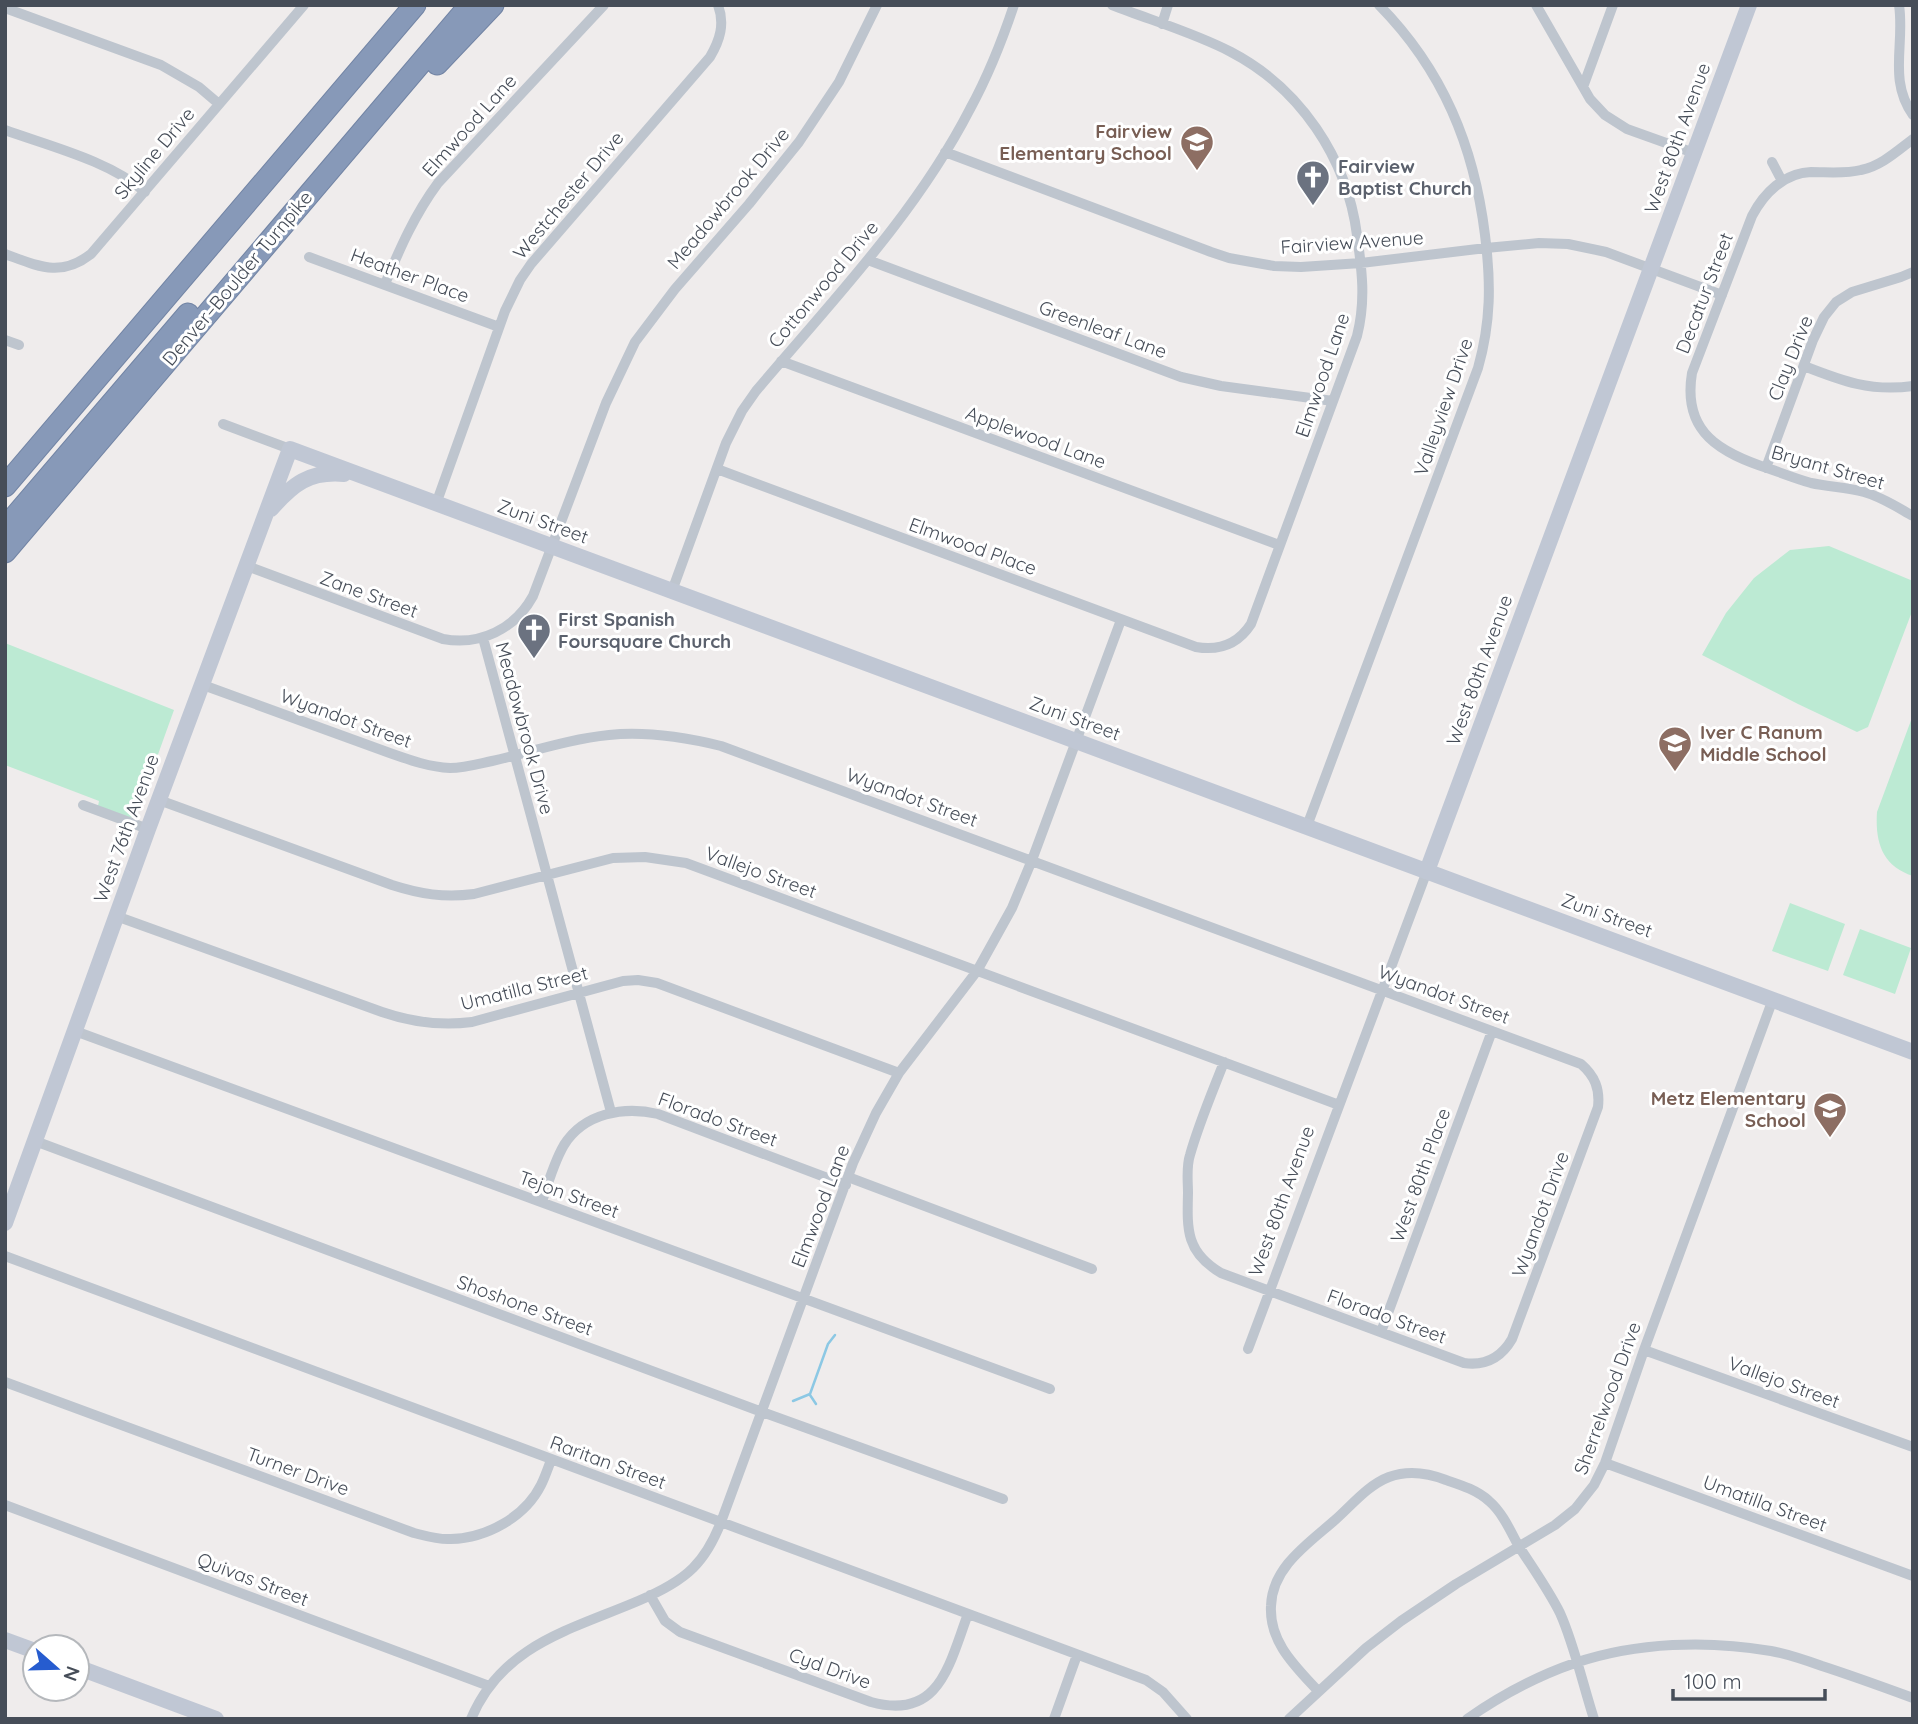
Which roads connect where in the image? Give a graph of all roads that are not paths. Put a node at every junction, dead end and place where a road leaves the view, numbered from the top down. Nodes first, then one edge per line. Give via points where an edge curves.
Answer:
1 (288, 5) edge
2 (397, 5) edge
3 (415, 5) edge
4 (469, 5) edge
5 (493, 5) edge
6 (604, 5) edge
7 (718, 5) edge
8 (877, 5) edge
9 (1014, 5) edge
10 (1112, 5) edge
11 (1168, 5) edge
12 (1379, 5) edge
13 (1536, 5) edge
14 (1613, 5) edge
15 (1749, 5) edge
16 (1899, 5) edge
17 (5, 8) edge
18 (301, 9) edge
19 (1162, 24) junction
20 (1583, 87) junction
21 (219, 104) junction
22 (1913, 115) edge
23 (5, 130) edge
24 (1913, 139) edge
25 (945, 152) junction
26 (1694, 153) junction
27 (1772, 162) dead end
28 (1782, 181) junction
29 (145, 192) junction
30 (272, 238) junction
31 (1486, 247) junction
32 (5, 254) edge
33 (309, 257) dead end
34 (868, 260) junction
35 (1361, 262) junction
36 (1651, 269) junction
37 (1913, 272) edge
38 (385, 284) junction
39 (1722, 295) junction
40 (167, 296) junction
41 (499, 327) junction
42 (5, 340) edge
43 (19, 345) dead end
44 (781, 361) junction
45 (1804, 366) junction
46 (1913, 386) edge
47 (1333, 401) junction
48 (223, 424) dead end
49 (1701, 427) joint
50 (290, 449) junction
51 (1766, 468) junction
52 (717, 469) junction
53 (359, 475) junction
54 (5, 486) edge
55 (436, 504) junction
56 (265, 516) junction
57 (1913, 516) edge
58 (5, 528) edge
59 (1279, 545) junction
60 (552, 547) junction
61 (5, 552) edge
62 (247, 566) junction
63 (671, 591) junction
64 (1121, 620) junction
65 (482, 638) junction
66 (1219, 648) joint
67 (203, 685) junction
68 (1076, 741) junction
69 (514, 756) junction
70 (159, 800) junction
71 (83, 805) dead end
72 (1307, 826) junction
73 (148, 829) junction
74 (1032, 860) junction
75 (1427, 871) junction
76 (545, 875) junction
77 (116, 916) junction
78 (977, 971) junction
79 (1382, 990) junction
80 (578, 993) junction
81 (1773, 999) junction
82 (75, 1031) junction
83 (1492, 1031) junction
84 (1913, 1052) edge
85 (1224, 1062) junction
86 (899, 1073) junction
87 (1591, 1074) joint
88 (1339, 1105) junction
89 (611, 1112) junction
90 (35, 1141) junction
91 (847, 1181) junction
92 (542, 1202) junction
93 (5, 1223) edge
94 (5, 1256) edge
95 (1092, 1269) dead end
96 (1270, 1292) junction
97 (803, 1300) junction
98 (1381, 1332) junction
99 (1248, 1349) dead end
100 (1644, 1350) junction
101 (1493, 1359) joint
102 (5, 1381) edge
103 (1050, 1389) dead end
104 (762, 1412) junction
105 (1913, 1447) edge
106 (551, 1460) junction
107 (1605, 1463) junction
108 (1003, 1499) dead end
109 (5, 1505) edge
110 (721, 1522) junction
111 (1519, 1546) junction
112 (1913, 1576) edge
113 (650, 1595) junction
114 (968, 1614) junction
115 (1077, 1655) junction
116 (1576, 1662) junction
117 (91, 1672) edge
118 (489, 1686) junction
119 (1318, 1691) junction
120 (1913, 1698) edge
121 (216, 1719) edge
122 (471, 1719) edge
123 (1054, 1719) edge
124 (1187, 1719) edge
125 (1289, 1719) edge
126 (1467, 1719) edge
127 (1594, 1719) edge

1 - 18 street
2 - 40 highway
3 - 40 highway
4 - 30 highway, Denver–Boulder Turnpike
4 - 58 highway via 257,235
5 - 30 highway
6 - 38 street, Elmwood Lane via 438,183 411,224
7 - 41 street, Westchester Drive via 722,24 710,57 531,264
8 - 60 street, Meadowbrook Drive via 839,82 799,142 635,342 606,403
9 - 25 street, Cottonwood Drive via 982,85
10 - 19 street, Elmwood Lane
11 - 19 street
12 - 31 street, Valleyview Drive via 1428,65 1452,108 1473,167
13 - 20 street
14 - 20 street
15 - 26 street, West 80th Avenue
16 - 22 street via 1899,85
17 - 21 street via 161,65
18 - 21 street, Skyline Drive
19 - 35 street, Elmwood Lane via 1233,53 1267,75 1296,102 1328,147 1344,180
20 - 26 street via 1613,121
21 - 29 street, Skyline Drive
23 - 29 street via 111,169
24 - 28 street via 1868,168 1807,172
25 - 34 street, Cottonwood Drive
25 - 35 street, Fairview Avenue via 1229,258 1287,267
26 - 36 street, West 80th Avenue
27 - 28 street
28 - 39 street, Decatur Street via 1764,195 1752,216
29 - 32 street, Skyline Drive via 91,254 77,263 50,268
30 - 61 highway, Denver–Boulder Turnpike
31 - 35 street, Fairview Avenue
31 - 36 street, Fairview Avenue via 1568,244
31 - 72 street, Valleyview Drive via 1490,300 1478,368
33 - 38 street, Heather Place
34 - 44 street, Cottonwood Drive
34 - 47 street, Greenleaf Lane via 1181,377
35 - 47 street, Elmwood Lane via 1362,317
36 - 39 street, Fairview Avenue
36 - 75 street, West 80th Avenue
37 - 45 street, Clay Drive via 1852,292 1836,302 1820,324
38 - 41 street, Heather Place
39 - 49 street, Decatur Street via 1692,373 1693,411
40 - 54 highway
41 - 55 street, Westchester Drive
42 - 43 street
44 - 52 street, Cottonwood Drive via 742,411
44 - 59 street, Applewood Lane
45 - 46 street via 1863,386
45 - 51 street, Clay Drive
47 - 59 street, Elmwood Lane
48 - 50 street, Zuni Street
49 - 51 street, Bryant Street via 1722,450
50 - 53 street, Zuni Street
50 - 56 street, West 76th Avenue
51 - 57 street, Bryant Street via 1862,491
52 - 63 street, Cottonwood Drive
52 - 64 street, Elmwood Place
53 - 55 street, Zuni Street
53 - 56 street via 308,477
55 - 60 street, Zuni Street
56 - 62 street, West 76th Avenue
59 - 66 street, Elmwood Lane via 1251,624 1239,639
60 - 63 street, Zuni Street
60 - 65 street, Meadowbrook Drive via 533,596 519,617
62 - 65 street, Zane Street via 434,636 458,641
62 - 67 street, West 76th Avenue
63 - 68 street, Zuni Street
64 - 66 street, Elmwood Place via 1196,647
64 - 68 street, Elmwood Lane
65 - 69 street, Meadowbrook Drive
67 - 69 street, Wyandot Street via 431,766 457,768
67 - 70 street, West 76th Avenue
68 - 72 street, Zuni Street
68 - 74 street, Elmwood Lane
69 - 74 street, Wyandot Street via 608,735 689,738 757,758
69 - 76 street, Meadowbrook Drive
70 - 73 street, West 76th Avenue
70 - 76 street, Vallejo Street via 426,895 474,894
71 - 73 street
72 - 75 street, Zuni Street
73 - 77 street, West 76th Avenue
74 - 78 street, Elmwood Lane via 1009,916
74 - 79 street, Wyandot Street
75 - 79 street, West 80th Avenue
75 - 81 street, Zuni Street
76 - 78 street, Vallejo Street via 613,858 677,861
76 - 80 street, Meadowbrook Drive
77 - 80 street, Umatilla Street via 419,1022 472,1021
77 - 82 street, West 76th Avenue
78 - 85 street, Vallejo Street
78 - 86 street, Elmwood Lane
79 - 83 street, Wyandot Street
79 - 88 street, West 80th Avenue
80 - 86 street, Umatilla Street via 623,981 650,982
80 - 89 street, Meadowbrook Drive
81 - 84 street, Zuni Street
81 - 100 street, Sherrelwood Drive
82 - 90 street, West 76th Avenue
82 - 92 street, Tejon Street
83 - 87 street, Wyandot Street via 1573,1060
83 - 98 street, West 80th Place
85 - 88 street, Vallejo Street
85 - 96 street via 1189,1156 1189,1235 1210,1267
86 - 91 street, Elmwood Lane
87 - 101 street, Wyandot Drive via 1598,1107 1512,1339
88 - 96 street, West 80th Avenue
89 - 91 street, Florado Street via 658,1114
89 - 92 street, Florado Street via 571,1136
90 - 93 street, West 76th Avenue
90 - 104 street, Shoshone Street
91 - 95 street, Florado Street
91 - 97 street, Elmwood Lane
92 - 97 street, Tejon Street
94 - 106 street, Raritan Street
96 - 98 street, Florado Street
96 - 99 street, West 80th Avenue
97 - 103 street, Tejon Street
97 - 104 street, Elmwood Lane
98 - 101 street, Florado Street via 1464,1363
100 - 105 street, Vallejo Street
100 - 107 street, Sherrelwood Drive
102 - 106 street, Turner Drive via 439,1539 464,1538 507,1521 531,1500
104 - 108 street, Shoshone Street
104 - 110 street, Elmwood Lane
106 - 110 street, Raritan Street
107 - 111 street, Sherrelwood Drive via 1575,1509
107 - 112 street, Umatilla Street
109 - 118 street, Quivas Street
110 - 113 street, Elmwood Lane via 693,1568
110 - 114 street, Raritan Street
111 - 116 street via 1559,1611
111 - 119 street, Sherrelwood Drive via 1401,1621
111 - 119 street via 1492,1503 1468,1488 1410,1473 1392,1476 1369,1489 1284,1568 1272,1594 1272,1622 1279,1642
113 - 114 street, Cyd Drive via 665,1621 680,1632 890,1706 911,1704 936,1688
113 - 118 street, Elmwood Lane via 530,1648
114 - 115 street, Raritan Street
115 - 123 street
115 - 124 street, Raritan Street via 1146,1680
116 - 120 street via 1658,1646 1731,1646 1795,1657
116 - 126 street via 1507,1693
116 - 127 street
117 - 121 street
118 - 122 street, Elmwood Lane
119 - 125 street, Sherrelwood Drive

